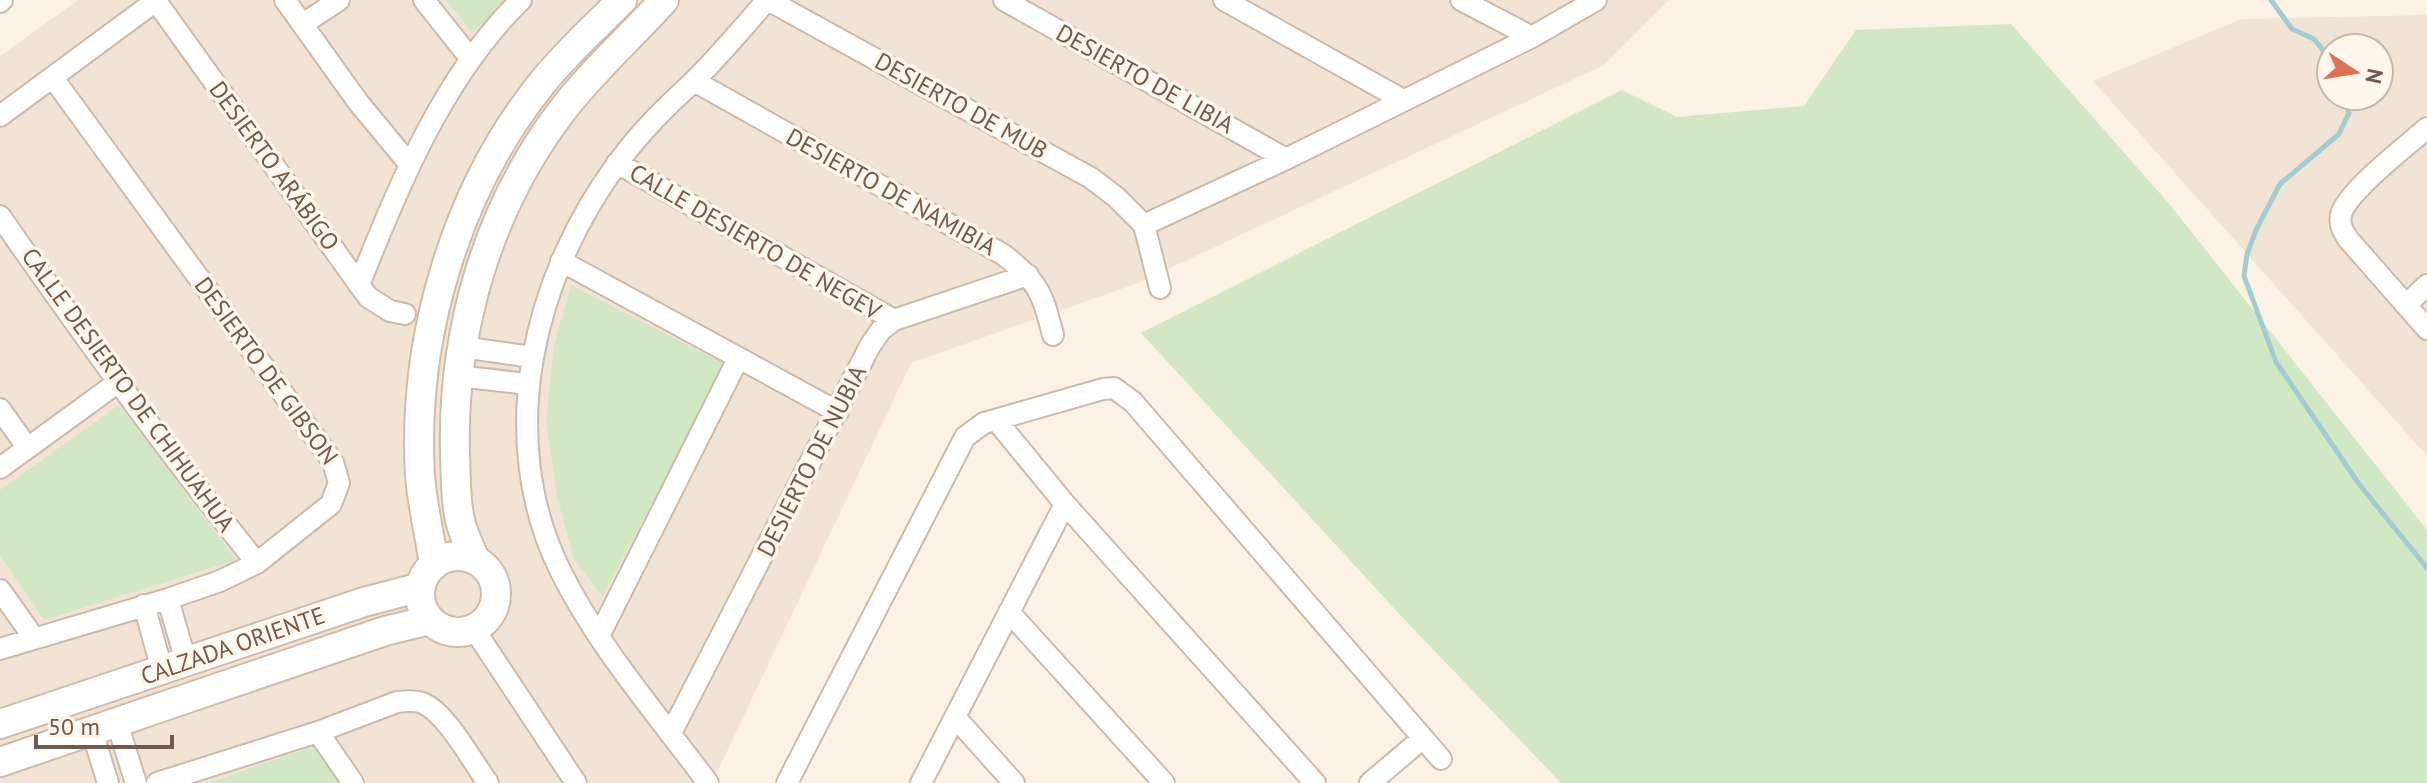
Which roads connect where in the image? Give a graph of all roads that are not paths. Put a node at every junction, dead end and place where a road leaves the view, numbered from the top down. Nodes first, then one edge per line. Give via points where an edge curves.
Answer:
1 (157, 0) edge
2 (285, 0) edge
3 (339, 0) edge
4 (424, 0) edge
5 (521, 0) edge
6 (622, 0) edge
7 (664, 0) edge
8 (768, 0) edge
9 (1004, 0) edge
10 (1224, 0) edge
11 (1461, 0) edge
12 (1596, 0) edge
13 (303, 24) junction
14 (1532, 37) junction
15 (470, 58) junction
16 (53, 78) junction
17 (694, 81) junction
18 (1403, 100) junction
19 (0, 116) edge
20 (2427, 128) edge
21 (1286, 159) junction
22 (617, 163) junction
23 (410, 165) junction
24 (0, 216) edge
25 (1144, 225) junction
26 (561, 261) junction
27 (447, 267) junction
28 (1028, 275) junction
29 (477, 277) junction
30 (359, 285) junction
31 (2427, 285) edge
32 (1160, 288) dead end
33 (2406, 305) junction
34 (405, 314) dead end
35 (894, 320) junction
36 (2427, 329) edge
37 (1053, 335) dead end
38 (462, 347) junction
39 (532, 357) junction
40 (738, 359) junction
41 (458, 376) junction
42 (117, 383) junction
43 (528, 384) junction
44 (0, 409) edge
45 (838, 412) junction
46 (996, 420) junction
47 (27, 447) junction
48 (0, 468) edge
49 (1065, 504) junction
50 (475, 560) junction
51 (257, 563) junction
52 (428, 576) junction
53 (0, 590) edge
54 (168, 599) junction
55 (144, 605) junction
56 (1009, 612) junction
57 (430, 620) junction
58 (474, 629) junction
59 (599, 636) junction
60 (34, 638) junction
61 (0, 649) edge
62 (174, 666) junction
63 (94, 693) junction
64 (184, 700) junction
65 (955, 717) junction
66 (0, 724) edge
67 (104, 727) junction
68 (318, 732) junction
69 (671, 733) junction
70 (1423, 738) junction
71 (1441, 759) dead end
72 (0, 762) edge
73 (108, 783) edge
74 (136, 783) edge
75 (157, 783) edge
76 (353, 783) edge
77 (488, 783) edge
78 (576, 783) edge
79 (708, 783) edge
80 (787, 783) edge
81 (921, 783) edge
82 (1014, 783) edge
83 (1164, 783) edge
84 (1315, 783) edge
85 (1370, 783) edge

1 - 16 street
1 - 30 street, DESIERTO ARÁBIGO
2 - 13 street
3 - 13 street
4 - 15 street
5 - 15 street
6 - 27 street via 542,82 516,118 487,169
7 - 29 street via 594,71 536,149
8 - 17 street
8 - 25 street, DESIERTO DE MUB via 1091,178
9 - 21 street, DESIERTO DE LIBIA
10 - 18 street
11 - 14 street
12 - 14 street
13 - 23 street
14 - 18 street
15 - 23 street
16 - 19 street
16 - 51 street, DESIERTO DE GIBSON via 338,472 331,504
17 - 22 street via 643,129
17 - 28 street, DESIERTO DE NAMIBIA via 961,230
18 - 21 street
20 - 33 street via 2351,196 2341,217 2348,239
21 - 25 street
22 - 26 street
22 - 35 street, CALLE DESIERTO DE NEGEV
23 - 30 street
24 - 42 street, CALLE DESIERTO DE CHIHUAHUA
25 - 32 street
26 - 39 street
26 - 40 street
27 - 29 street
27 - 52 street via 432,322 419,417
28 - 35 street
28 - 37 street, DESIERTO DE NAMIBIA via 1040,290
29 - 38 street
30 - 34 street, DESIERTO ARÁBIGO via 377,305
31 - 33 street
33 - 36 street
35 - 45 street, DESIERTO DE NUBIA via 870,346
38 - 39 street
38 - 41 street
39 - 43 street
40 - 45 street
40 - 59 street
41 - 43 street
41 - 50 street via 456,482 460,521
42 - 47 street
42 - 51 street, CALLE DESIERTO DE CHIHUAHUA
43 - 59 street via 528,453 543,527 559,568
44 - 47 street
45 - 69 street, DESIERTO DE NUBIA
46 - 49 street
46 - 70 street via 1103,389 1124,394
46 - 80 street via 965,437
47 - 48 street
49 - 56 street
49 - 84 street
50 - 52 street via 454,556
50 - 58 street via 496,589 492,613
51 - 54 street, DESIERTO DE GIBSON
52 - 57 street via 423,610
52 - 62 street, CALZADA ORIENTE
53 - 60 street
54 - 55 street, DESIERTO DE GIBSON
54 - 62 street
55 - 60 street, DESIERTO DE GIBSON
55 - 62 street
56 - 65 street
56 - 83 street
57 - 58 street via 451,632
57 - 64 street, CALZADA ORIENTE
58 - 78 street
59 - 69 street
60 - 61 street, DESIERTO DE GIBSON
62 - 63 street, CALZADA ORIENTE
62 - 64 street
63 - 66 street, CALZADA ORIENTE
63 - 67 street
64 - 67 street, CALZADA ORIENTE
65 - 81 street
65 - 82 street
67 - 72 street, CALZADA ORIENTE
67 - 73 street
67 - 74 street
68 - 75 street
68 - 76 street
68 - 77 street via 397,702 422,703 445,722
69 - 79 street
70 - 71 street
70 - 85 street

